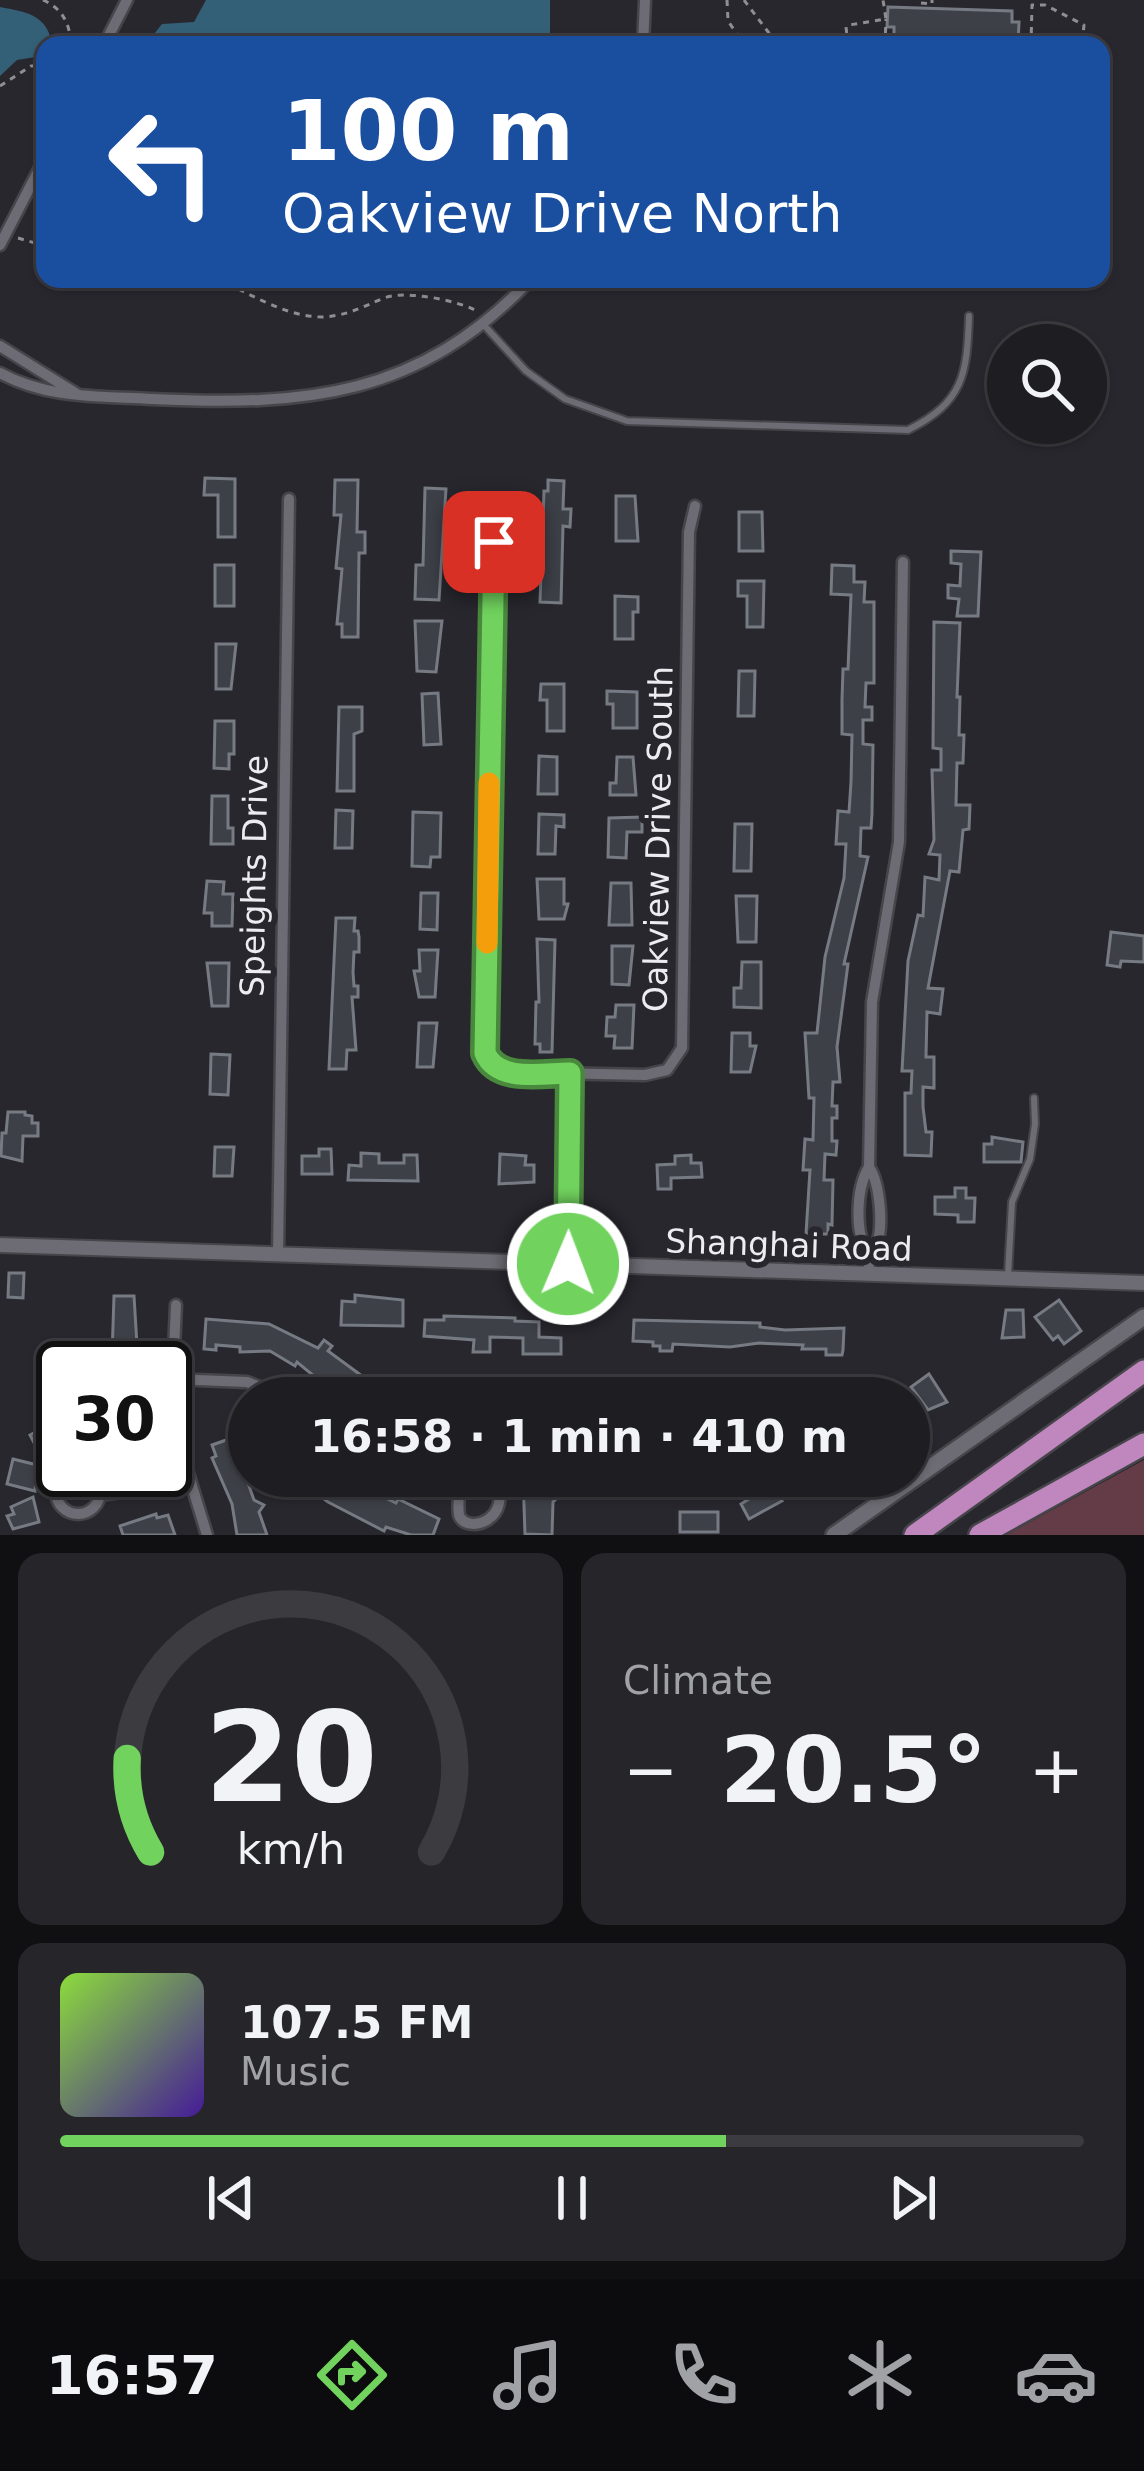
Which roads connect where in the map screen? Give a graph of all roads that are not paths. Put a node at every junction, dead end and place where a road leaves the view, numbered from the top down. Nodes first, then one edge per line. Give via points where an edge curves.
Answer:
1 (127, 0) edge
2 (646, 0) edge
3 (109, 36) edge
4 (644, 36) edge
5 (36, 175) edge
6 (0, 245) edge
7 (521, 288) edge
8 (969, 316) dead end
9 (482, 323) junction
10 (0, 346) edge
11 (0, 373) edge
12 (80, 396) junction
13 (289, 499) dead end
14 (695, 506) dead end
15 (495, 510) dead end
16 (903, 562) dead end
17 (570, 1073) junction
18 (1034, 1097) dead end
19 (0, 1245) edge
20 (278, 1255) junction
21 (568, 1264) junction
22 (868, 1274) junction
23 (1007, 1279) junction
24 (1144, 1283) edge
25 (176, 1304) dead end
26 (1144, 1317) edge
27 (174, 1341) edge
28 (1144, 1371) edge
29 (192, 1380) edge
30 (228, 1381) edge
31 (1144, 1444) edge
32 (192, 1491) edge
33 (100, 1495) joint
34 (460, 1497) edge
35 (498, 1497) edge
36 (207, 1535) edge
37 (833, 1535) edge
38 (915, 1535) edge
39 (980, 1535) edge

1 - 3 street
2 - 4 street
5 - 6 street
7 - 9 street
8 - 9 lane via 967,367 957,386 944,408 908,430 627,421 565,398 526,371
9 - 12 street via 426,358 328,394 248,403
10 - 12 street
11 - 12 street via 51,394
13 - 20 street, Speights Drive
14 - 17 street, Oakview Drive South via 680,1054 656,1074
15 - 17 street, Oakview Drive South via 485,1053 506,1072
16 - 22 street via 899,842 872,1002 869,1167 879,1182
17 - 21 street
18 - 23 lane via 1030,1159 1012,1202
19 - 20 street, Shanghai Road
20 - 21 street, Shanghai Road
21 - 22 street, Shanghai Road
22 - 23 street, Shanghai Road
23 - 24 street, Shanghai Road
25 - 27 street
26 - 37 main road
28 - 38 highway
29 - 30 street
31 - 39 highway
32 - 36 street
33 - 33 street via 94,1477 80,1470 56,1488 58,1502 74,1514 93,1509
34 - 35 street via 459,1518 479,1533 497,1520

